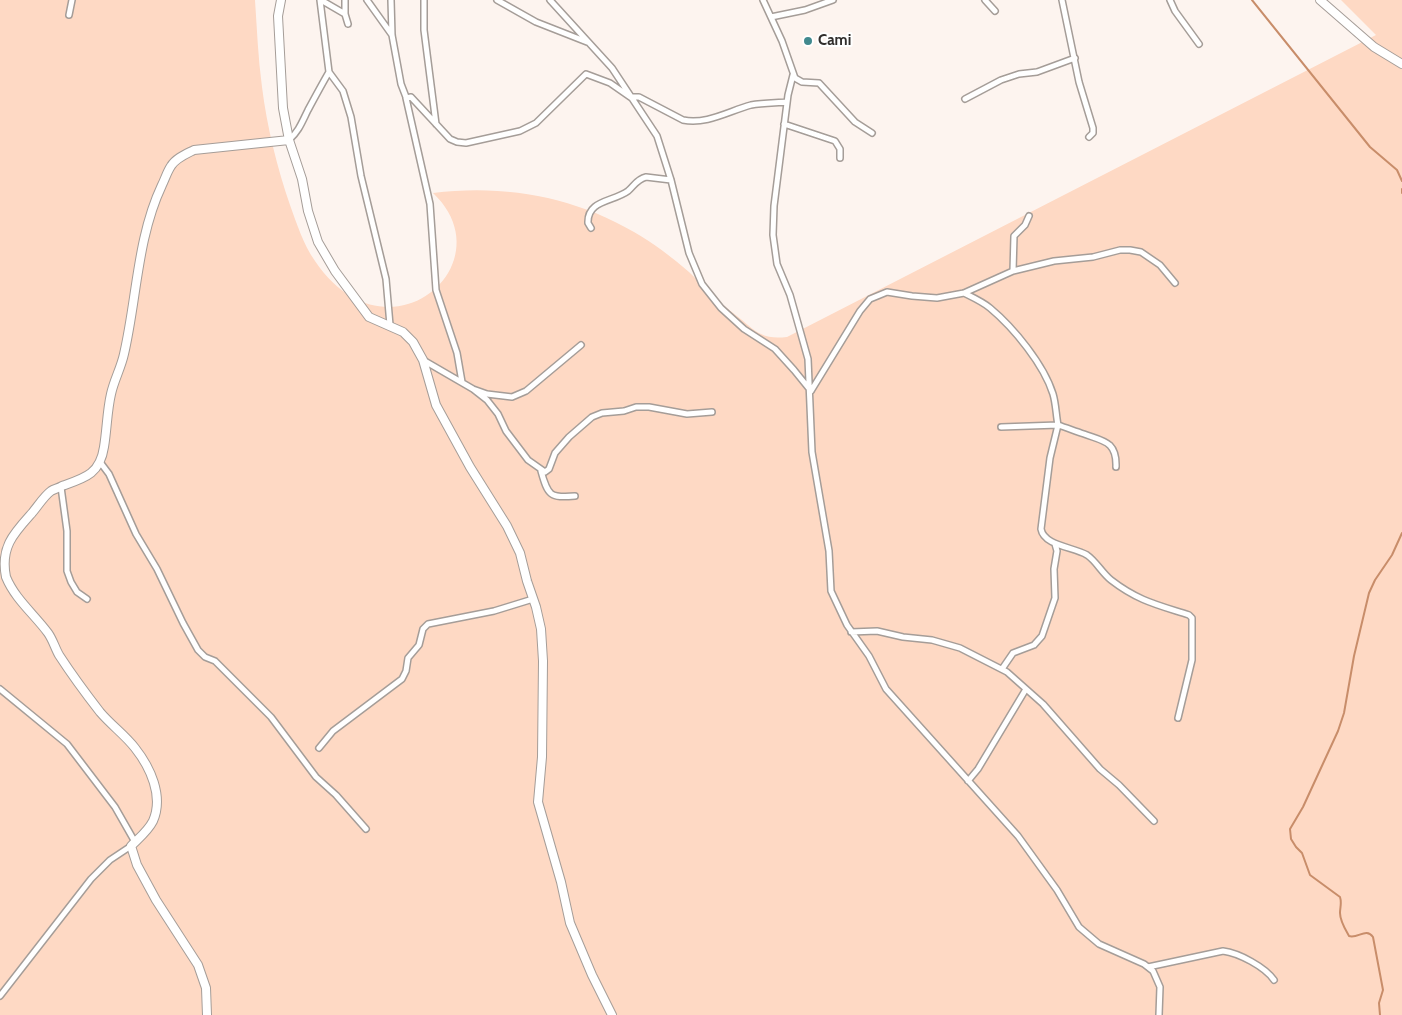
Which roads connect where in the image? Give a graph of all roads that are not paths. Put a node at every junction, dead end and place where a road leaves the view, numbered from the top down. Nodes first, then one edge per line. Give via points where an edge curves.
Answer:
1 (72, 0) edge
2 (281, 0) edge
3 (320, 0) edge
4 (344, 0) edge
5 (367, 0) edge
6 (391, 0) edge
7 (424, 0) edge
8 (497, 0) edge
9 (550, 0) edge
10 (763, 0) edge
11 (833, 0) edge
12 (985, 0) edge
13 (1062, 0) edge
14 (1170, 0) edge
15 (1320, 0) edge
16 (995, 11) dead end
17 (345, 14) junction
18 (69, 15) dead end
19 (771, 17) junction
20 (348, 24) dead end
21 (392, 35) junction
22 (589, 44) junction
23 (1199, 44) dead end
24 (1074, 58) junction
25 (1402, 64) edge
26 (329, 72) junction
27 (793, 75) junction
28 (406, 97) junction
29 (632, 98) junction
30 (965, 99) dead end
31 (787, 102) junction
32 (436, 124) junction
33 (784, 124) junction
34 (872, 133) dead end
35 (1089, 137) dead end
36 (289, 140) junction
37 (840, 158) dead end
38 (671, 180) junction
39 (1029, 216) dead end
40 (592, 228) dead end
41 (1013, 271) junction
42 (1175, 283) dead end
43 (964, 292) junction
44 (390, 326) junction
45 (581, 345) dead end
46 (423, 360) junction
47 (462, 382) junction
48 (473, 389) junction
49 (811, 392) junction
50 (712, 412) dead end
51 (1058, 425) junction
52 (1001, 427) dead end
53 (100, 462) junction
54 (1116, 467) dead end
55 (541, 471) junction
56 (61, 487) junction
57 (575, 496) dead end
58 (1054, 544) junction
59 (86, 599) dead end
60 (533, 599) junction
61 (851, 632) junction
62 (1002, 669) junction
63 (1026, 688) junction
64 (0, 689) edge
65 (1178, 718) dead end
66 (319, 748) dead end
67 (968, 781) junction
68 (1154, 820) dead end
69 (366, 829) dead end
70 (133, 844) junction
71 (1148, 967) junction
72 (1274, 980) dead end
73 (0, 996) edge
74 (207, 1015) edge
75 (612, 1015) edge
76 (1159, 1015) edge

1 - 18 street
2 - 36 street via 278,16 282,89
3 - 17 street
3 - 26 street
4 - 17 street
5 - 21 street
6 - 21 street
7 - 32 street via 424,30
8 - 22 street via 536,22
9 - 22 street
10 - 19 street
11 - 19 street
12 - 16 street
13 - 24 street
14 - 23 street
15 - 25 street via 1374,47
17 - 20 street
19 - 27 street
21 - 28 street
22 - 29 street via 612,68
24 - 30 street via 1001,80
24 - 35 street via 1093,128
26 - 36 street via 303,123
26 - 44 street via 343,91 351,117 361,176 386,279
27 - 31 street
27 - 34 street via 802,82 819,83 855,122
28 - 32 street via 411,97
28 - 47 street via 430,204 436,290 457,353
29 - 31 street via 639,97 689,122 699,122 758,104
29 - 32 street via 610,83 586,74 536,123 520,131 466,144 450,139
29 - 38 street via 657,136
31 - 33 street
33 - 37 street via 835,141 840,149
33 - 49 street via 773,235 777,264 790,295 808,359
36 - 44 street via 318,242 369,317
36 - 53 street via 194,150 171,166 147,225 124,355 111,394
38 - 40 street via 642,178 627,192 597,204 589,215 588,223
38 - 49 street via 689,253 702,284 721,308 775,349
39 - 41 street via 1014,236
41 - 42 street via 1054,261 1130,250 1141,252 1160,265
41 - 43 street
43 - 49 street via 937,298 886,292 870,299
43 - 51 street via 990,307 1031,354 1053,394
44 - 46 street via 413,342
45 - 48 street via 520,395 502,396
46 - 47 street
46 - 60 street via 436,405 520,552
47 - 48 street
48 - 55 street via 487,400 516,446
49 - 61 street via 812,452 829,551 831,592
50 - 55 street via 687,414 642,407 592,416 555,453 548,471
51 - 52 street
51 - 54 street via 1104,441 1115,453
51 - 58 street via 1050,458 1041,529
53 - 56 street via 87,477
53 - 69 street via 198,650 215,661 271,717 316,777
55 - 57 street via 553,495
56 - 59 street via 67,531 67,571 74,587
56 - 70 street via 50,491 12,534 4,549 3,568 15,595 49,635 80,687 146,763 157,798 156,811 147,830
58 - 62 street via 1057,551 1055,598 1042,636 1034,645 1013,653
58 - 65 street via 1089,556 1122,589 1142,600 1192,618 1192,660
60 - 66 street via 494,611 428,624 423,629 419,645 408,658 402,679 333,731
60 - 75 street via 541,629 544,661 538,802 570,923
61 - 62 street via 877,630 932,640 960,648
61 - 67 street via 869,656 886,689
62 - 63 street
63 - 67 street
63 - 68 street via 1100,769
64 - 70 street via 68,744 115,807
67 - 71 street via 1018,836 1079,927 1099,944
70 - 73 street via 91,878
70 - 74 street via 137,865 198,965 206,988
71 - 72 street via 1223,951 1264,969
71 - 76 street via 1160,987

